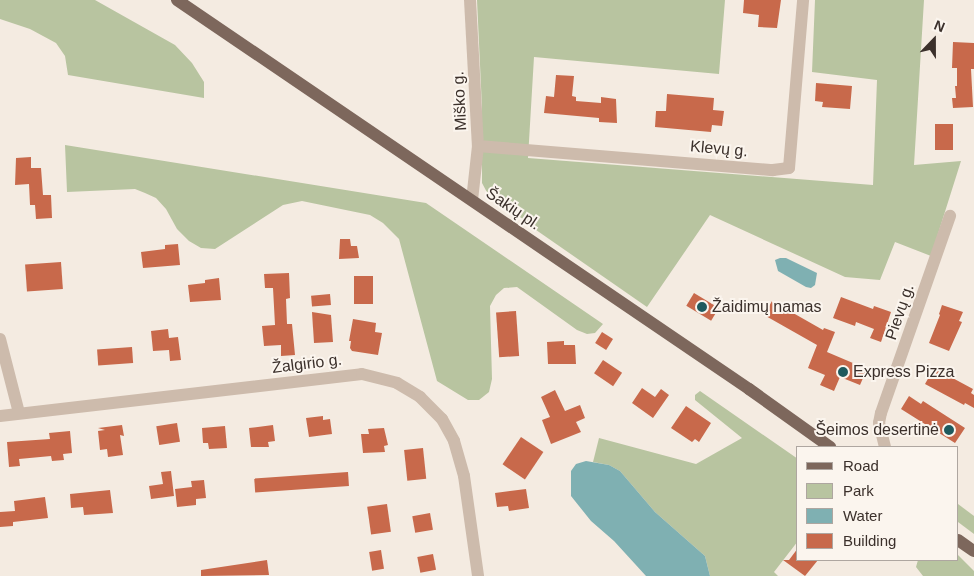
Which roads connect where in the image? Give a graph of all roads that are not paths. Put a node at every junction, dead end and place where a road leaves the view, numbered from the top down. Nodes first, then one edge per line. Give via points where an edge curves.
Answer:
1 (177, 0) edge
2 (470, 0) edge
3 (803, 0) edge
4 (478, 146) junction
5 (472, 200) junction
6 (950, 216) dead end
7 (0, 339) edge
8 (19, 413) junction
9 (0, 416) edge
10 (829, 446) edge
11 (885, 446) edge
12 (959, 541) edge
13 (974, 551) edge
14 (478, 576) edge

1 - 5 main road, Šakių pl.
2 - 4 street, Miško g.
3 - 4 street, Klevų g. via 789,168 773,170
4 - 5 street, Miško g.
5 - 10 main road, Šakių pl.
6 - 11 street, Pievų g. via 881,414 879,423
7 - 8 street
8 - 9 street, Žalgirio g.
8 - 14 street, Žalgirio g. via 362,374 397,383 420,397 442,419 454,441 464,476
12 - 13 main road

